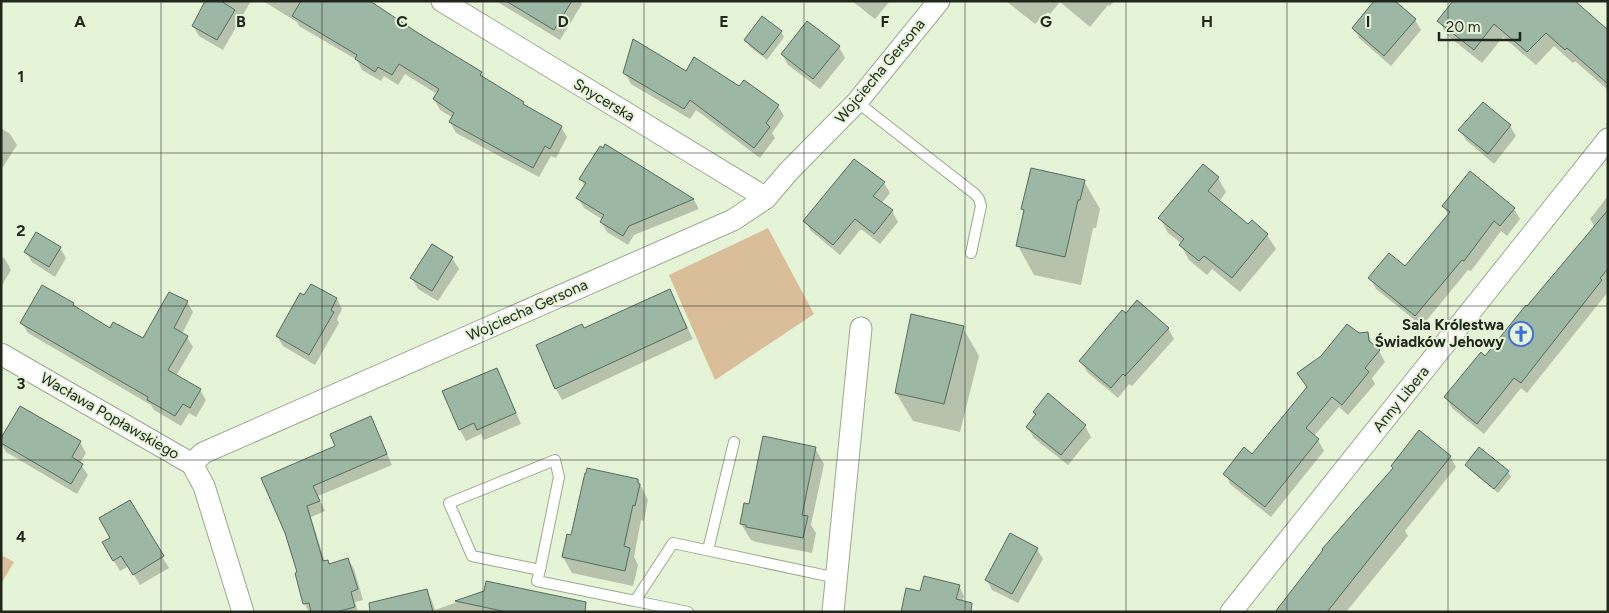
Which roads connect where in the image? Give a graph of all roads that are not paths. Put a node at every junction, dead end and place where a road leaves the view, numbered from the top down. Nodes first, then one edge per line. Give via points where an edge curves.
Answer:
1 (442, 1) edge
2 (939, 1) edge
3 (857, 102) junction
4 (1608, 138) edge
5 (766, 198) junction
6 (971, 253) dead end
7 (861, 328) dead end
8 (1, 354) edge
9 (734, 442) dead end
10 (192, 464) junction
11 (708, 550) junction
12 (540, 570) junction
13 (837, 578) junction
14 (635, 602) junction
15 (243, 612) edge
16 (688, 612) edge
17 (833, 612) edge
18 (1231, 612) edge

1 - 5 street, Snycerska
2 - 3 street, Wojciecha Gersona
3 - 5 street, Wojciecha Gersona
3 - 6 lane via 979,199 981,206
4 - 18 street, Anny Libera
5 - 10 street, Wojciecha Gersona via 733,220 203,453
7 - 13 street
8 - 10 street, Wacława Popławskiego
9 - 11 lane
10 - 15 street via 204,486
11 - 13 lane
11 - 14 lane via 673,543
12 - 12 lane via 559,477 555,460 449,503 472,556
12 - 14 lane via 538,581
13 - 17 street
14 - 16 lane

